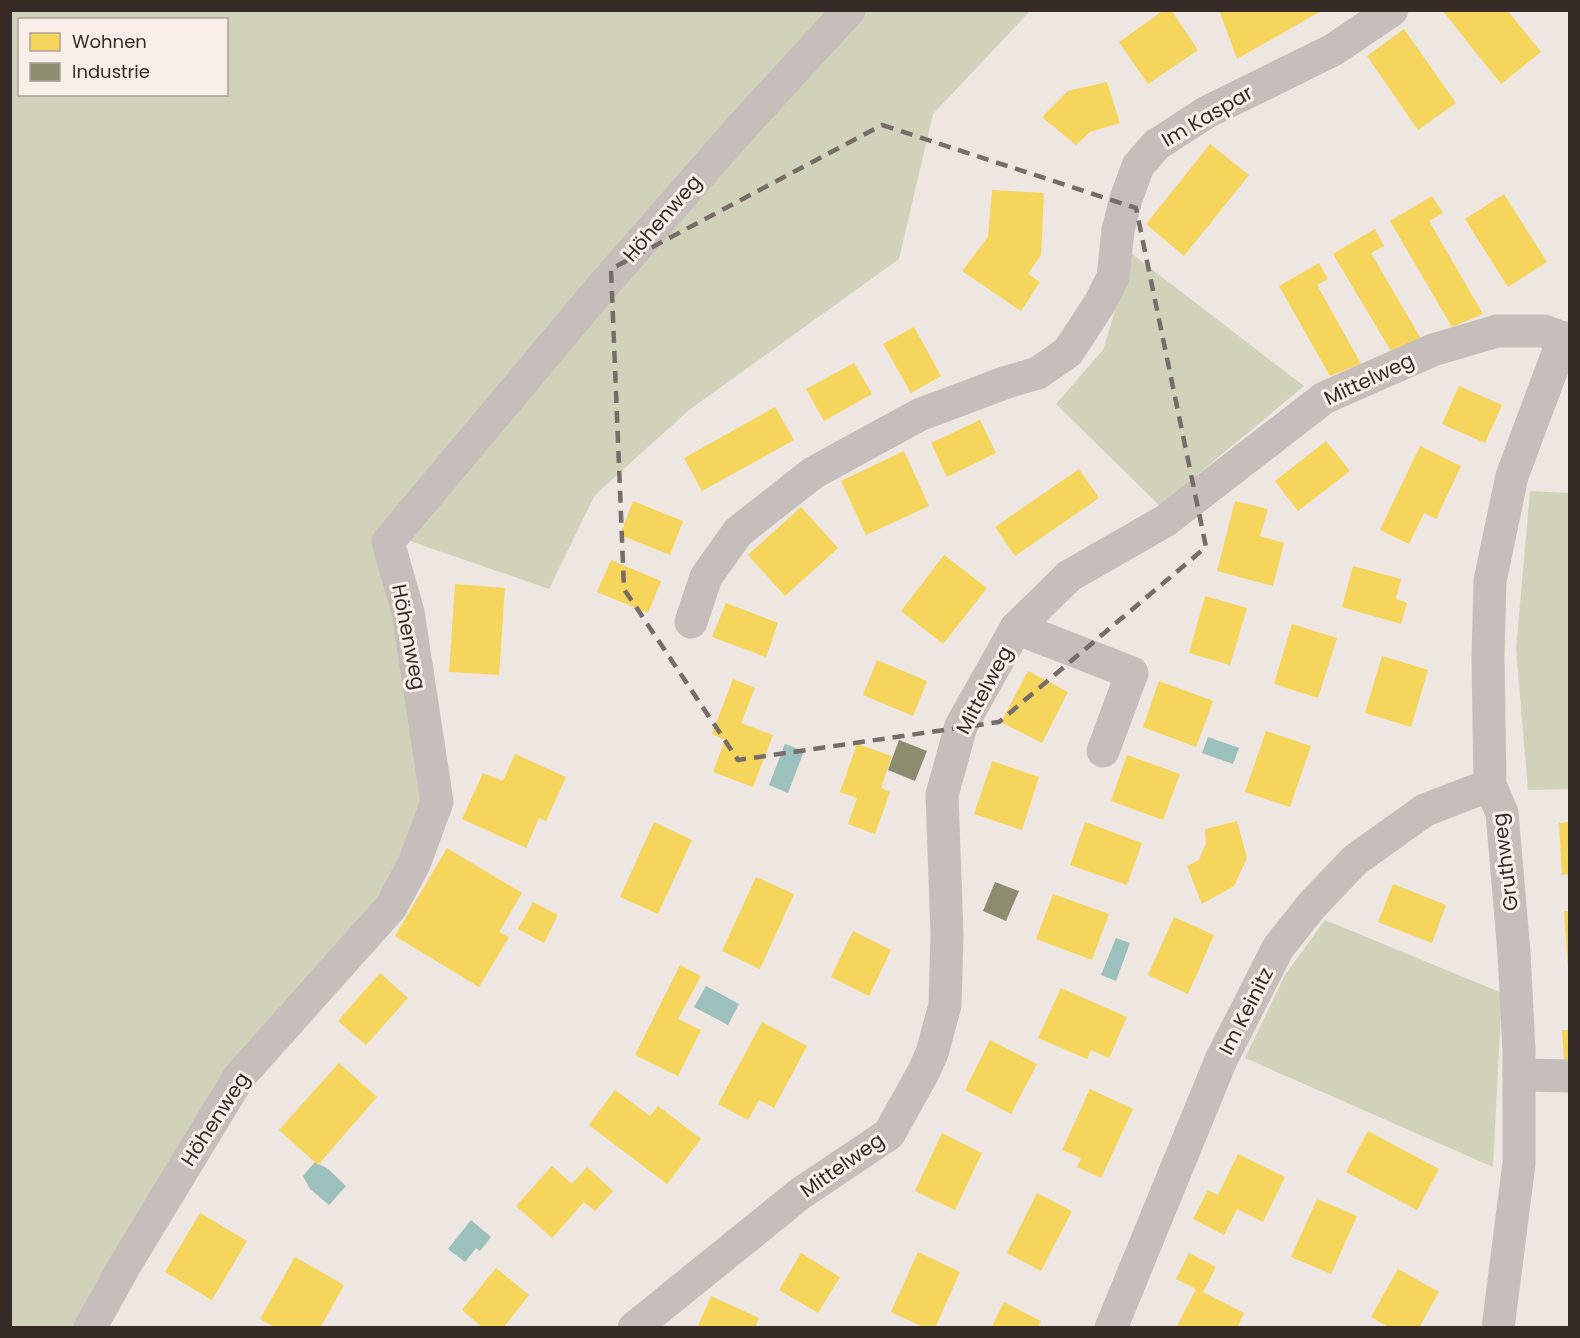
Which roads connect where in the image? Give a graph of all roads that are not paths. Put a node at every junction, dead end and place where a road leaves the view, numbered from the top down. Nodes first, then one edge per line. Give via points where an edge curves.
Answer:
1 (849, 10) edge
2 (1392, 10) edge
3 (1566, 346) edge
4 (691, 622) dead end
5 (1016, 628) junction
6 (1103, 751) dead end
7 (1490, 785) junction
8 (1519, 1075) junction
9 (1569, 1076) edge
10 (90, 1328) edge
11 (634, 1328) edge
12 (1111, 1328) edge
13 (1498, 1328) edge

1 - 10 street, Höhenweg via 608,280 388,542 408,612 437,802 414,864 391,907 239,1077
2 - 4 street, Im Kaspar via 1333,50 1207,112 1156,145 1138,166 1126,199 1113,277 1068,352 1038,373 919,415 813,473 738,532 706,576
3 - 5 street, Mittelweg via 1544,331 1497,331 1433,350 1324,398 1165,521 1070,576
3 - 7 street, Gruthweg via 1512,476 1490,581
5 - 6 street via 1132,673
5 - 11 street, Mittelweg via 961,726 942,795 947,934 945,1005 924,1071 889,1134 801,1193
7 - 8 street, Gruthweg via 1502,813
7 - 12 street, Im Keinitz via 1425,810 1355,860 1278,948 1221,1060
8 - 9 street
8 - 13 street, Gruthweg via 1519,1163

